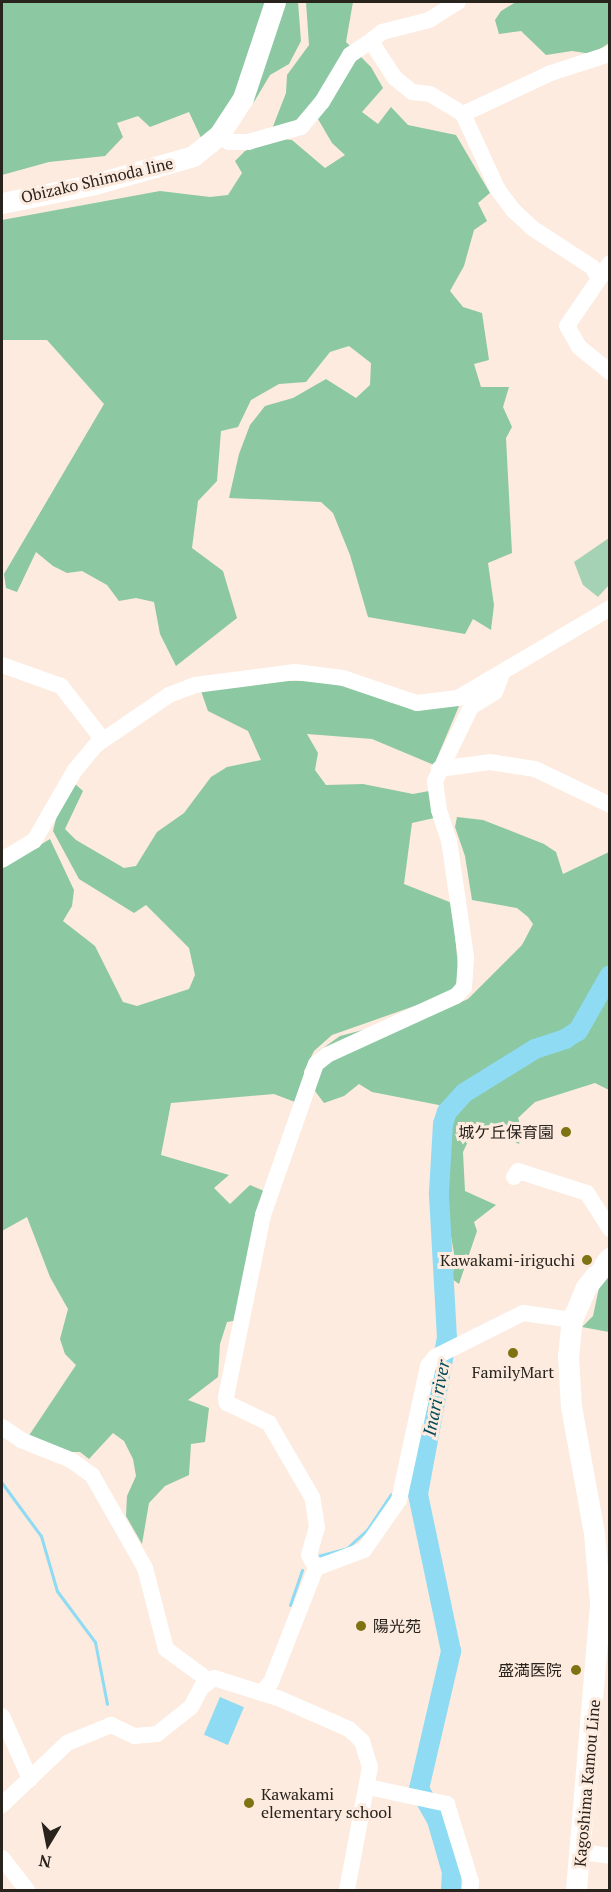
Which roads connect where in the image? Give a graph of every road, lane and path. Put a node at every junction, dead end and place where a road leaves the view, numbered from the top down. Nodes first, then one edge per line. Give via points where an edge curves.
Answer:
1 (275, 2) edge
2 (458, 2) edge
3 (368, 43) junction
4 (609, 54) edge
5 (463, 114) junction
6 (219, 135) junction
7 (2, 203) edge
8 (609, 263) edge
9 (598, 277) junction
10 (609, 372) edge
11 (609, 600) edge
12 (602, 612) edge
13 (2, 665) edge
14 (502, 674) junction
15 (102, 740) junction
16 (439, 769) junction
17 (609, 805) edge
18 (2, 860) edge
19 (514, 1177) dead end
20 (609, 1229) edge
21 (609, 1257) edge
22 (573, 1320) junction
23 (2, 1427) edge
24 (316, 1568) junction
25 (208, 1680) junction
26 (262, 1692) junction
27 (2, 1716) edge
28 (30, 1779) junction
29 (368, 1787) junction
30 (2, 1805) edge
31 (582, 1851) junction
32 (609, 1856) edge
33 (2, 1858) edge
34 (27, 1890) edge
35 (347, 1890) edge
36 (470, 1890) edge
37 (576, 1890) edge

1 - 6 main road, Obizako Shimoda line via 255,72
2 - 3 street via 429,20 382,32
3 - 5 street via 395,78 412,92 430,94
3 - 6 street via 350,55 322,102 301,127 248,142 229,142
4 - 5 street via 551,73
5 - 9 street via 498,190 513,210 532,228 592,267
6 - 7 main road, Obizako Shimoda line via 193,156 164,167
8 - 9 street
9 - 10 street via 567,330 579,347
11 - 12 street
12 - 14 street
13 - 15 street via 61,686
14 - 15 street via 458,698 417,703 322,674 295,672 219,681 169,695
14 - 16 street via 495,692 471,707
15 - 18 street via 75,770 34,841
16 - 17 street via 490,762 535,769
16 - 24 street via 435,789 450,841 466,957 464,987 456,996 327,1055 314,1067 266,1205 227,1381 227,1403 268,1423 312,1497 317,1527 309,1555
19 - 20 street via 518,1171 587,1193
21 - 22 main road, Kagoshima Kamou Line via 586,1287
22 - 24 street via 523,1313 435,1357 428,1366 399,1500 364,1550
22 - 31 main road, Kagoshima Kamou Line via 568,1372 594,1533 600,1602
23 - 25 street via 21,1440 71,1460 92,1476 145,1568 166,1649
24 - 26 street via 271,1682
25 - 26 street
25 - 28 street via 191,1707 157,1734 135,1736 111,1725 97,1729 67,1743
26 - 29 street via 349,1729 369,1756
27 - 28 street
28 - 30 street
29 - 35 street
29 - 36 street via 447,1804 471,1882
31 - 32 street
31 - 37 main road, Kagoshima Kamou Line
33 - 34 street

